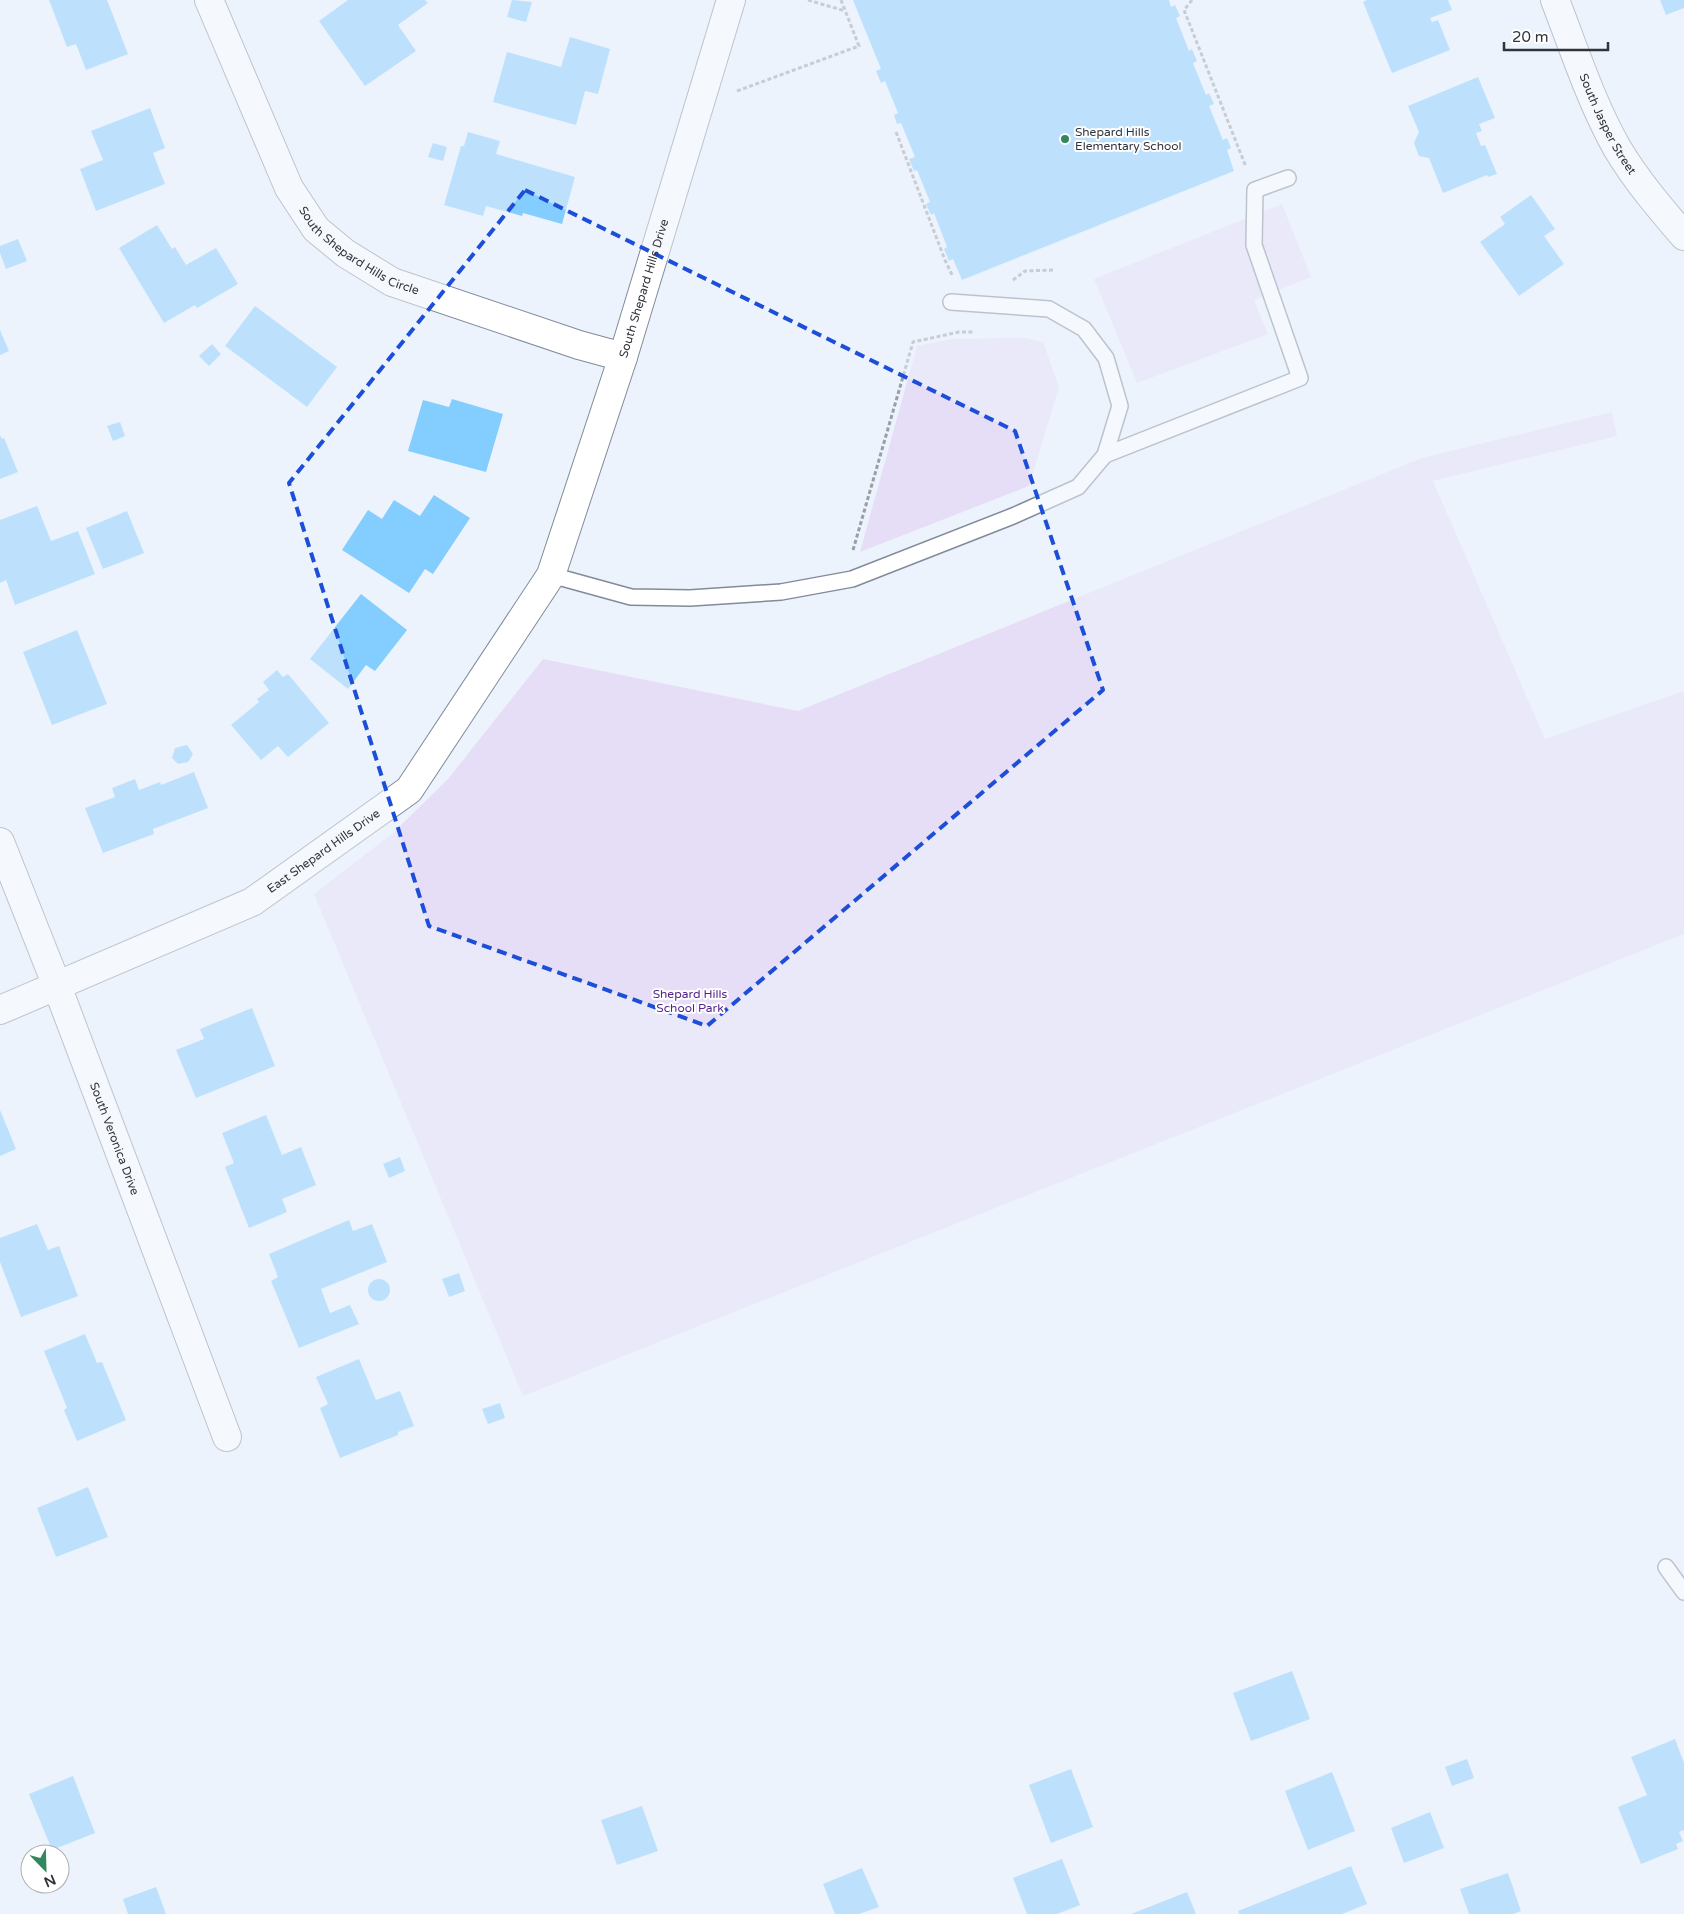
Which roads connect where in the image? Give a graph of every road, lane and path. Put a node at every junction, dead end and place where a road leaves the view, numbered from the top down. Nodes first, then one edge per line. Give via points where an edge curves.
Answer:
1 (731, 0) edge
2 (808, 0) edge
3 (841, 0) edge
4 (1192, 0) edge
5 (1555, 0) edge
6 (214, 4) edge
7 (846, 11) junction
8 (700, 106) junction
9 (896, 132) dead end
10 (1288, 178) dead end
11 (1254, 190) junction
12 (1684, 236) edge
13 (1052, 270) dead end
14 (1012, 281) dead end
15 (956, 282) dead end
16 (951, 302) dead end
17 (979, 332) dead end
18 (623, 358) junction
19 (1105, 455) junction
20 (551, 576) junction
21 (845, 580) junction
22 (0, 842) edge
23 (57, 986) junction
24 (0, 1010) edge
25 (226, 1437) dead end
26 (1666, 1567) dead end
27 (1684, 1592) edge

1 - 8 street, South Shepard Hills Drive
2 - 7 path
3 - 7 path
4 - 11 path via 1184,10
5 - 12 street, South Jasper Street via 1601,116 1617,146 1638,180
6 - 18 street, South Shepard Hills Circle via 289,188 316,229 392,282
7 - 8 path via 859,46
8 - 18 street, South Shepard Hills Drive
9 - 15 path
10 - 11 lane
11 - 19 lane via 1254,245 1300,378
13 - 14 path via 1025,272
16 - 19 lane via 1050,310 1084,329 1106,358 1120,406
17 - 21 path via 959,332 913,342
18 - 20 street, South Shepard Hills Drive
19 - 21 lane via 1078,487 1013,516
20 - 21 lane via 630,596 690,598 781,592
20 - 23 street, East Shepard Hills Drive via 409,790 252,902
22 - 23 street, South Veronica Drive
23 - 24 street, East Shepard Hills Drive
23 - 25 street, South Veronica Drive
26 - 27 lane

